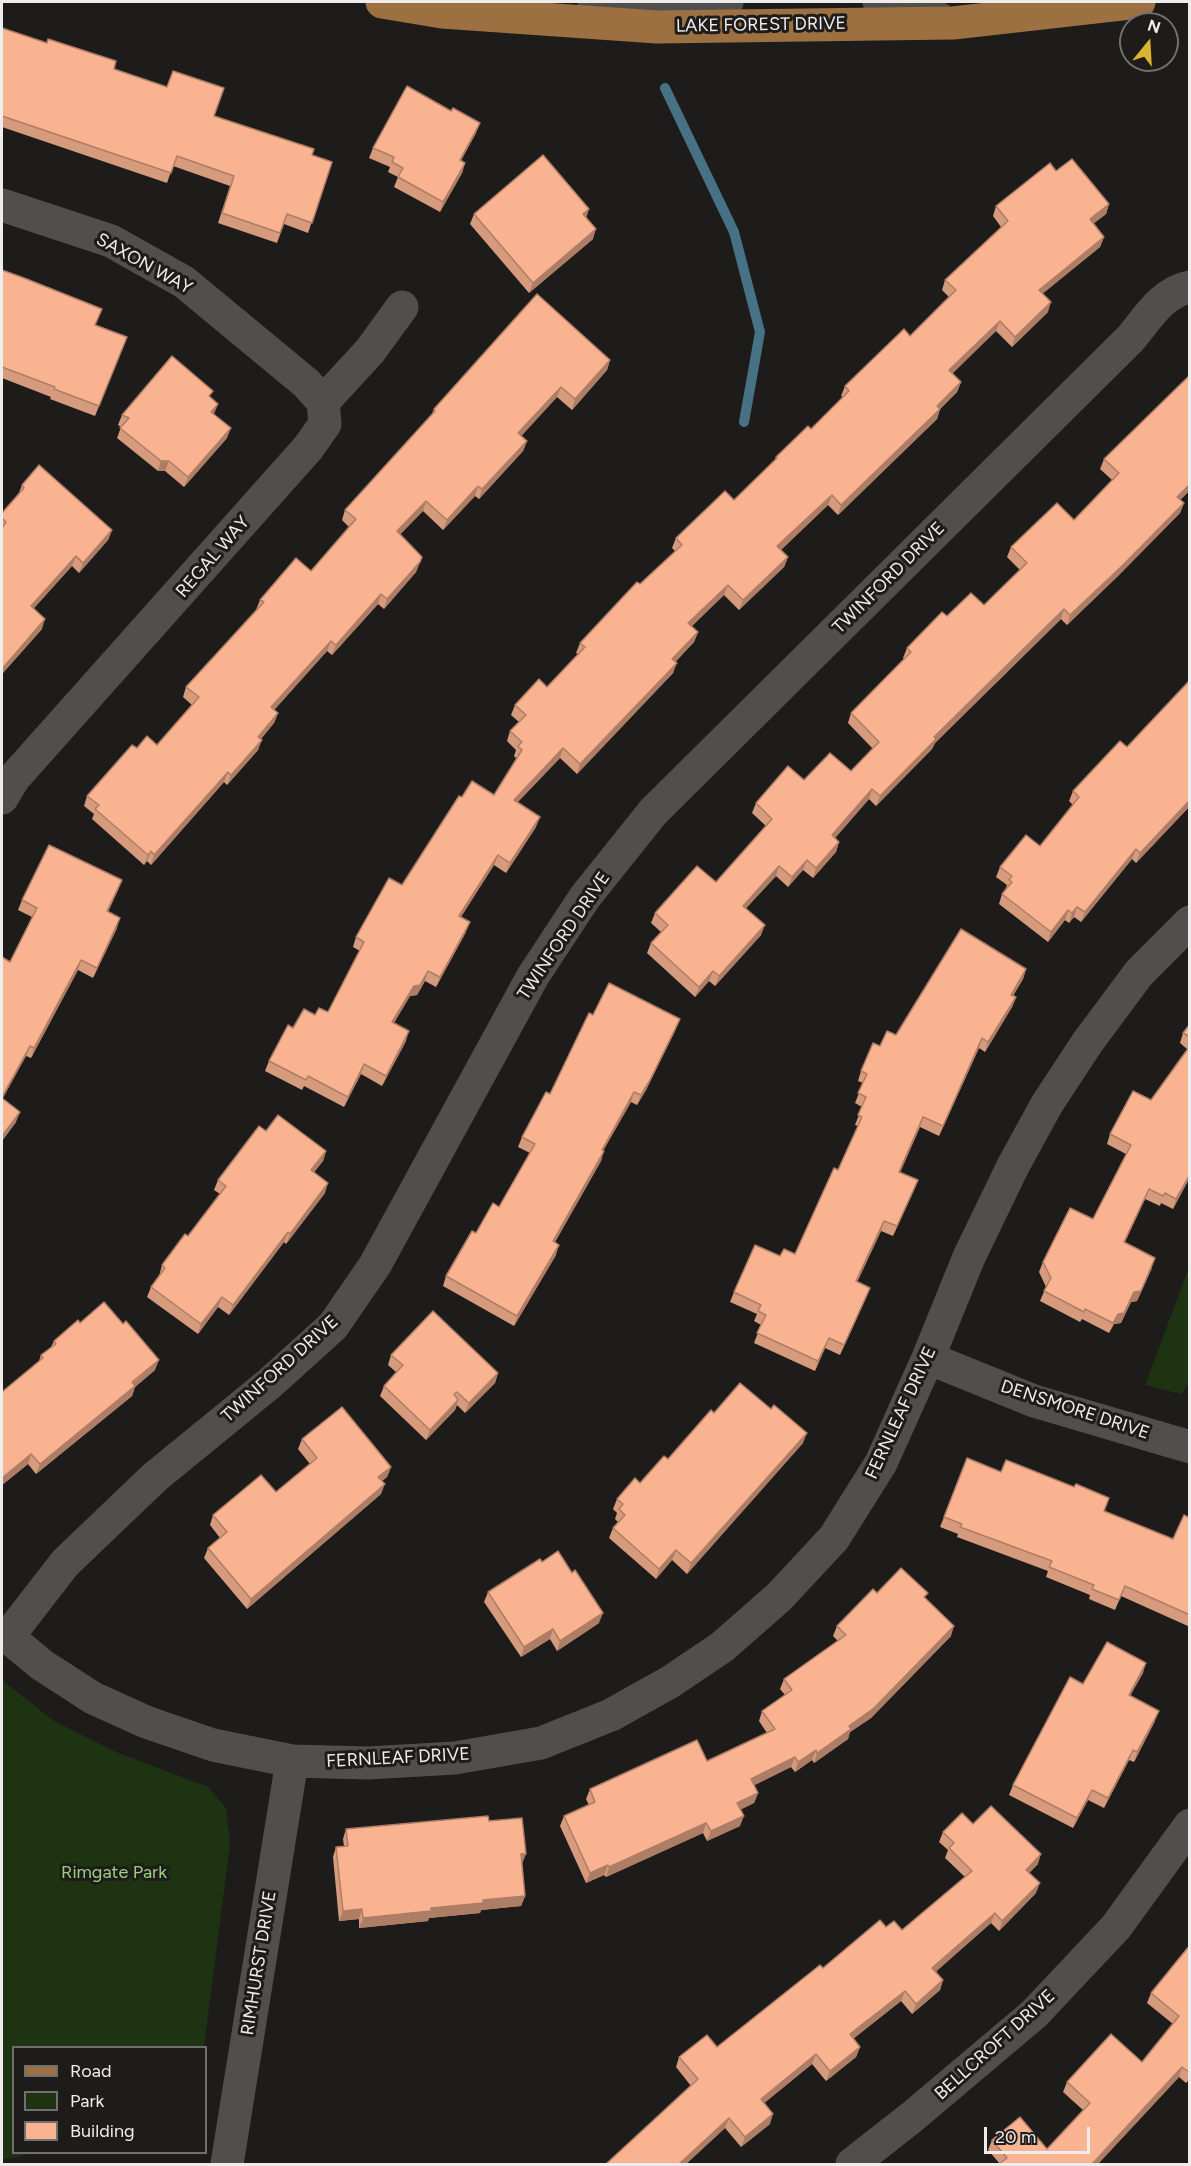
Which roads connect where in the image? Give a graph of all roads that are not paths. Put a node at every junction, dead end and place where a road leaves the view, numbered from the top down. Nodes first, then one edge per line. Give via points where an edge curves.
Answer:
1 (382, 2) edge
2 (727, 2) edge
3 (879, 2) edge
4 (1139, 2) edge
5 (515, 17) junction
6 (953, 23) junction
7 (2, 205) edge
8 (1190, 287) edge
9 (402, 307) dead end
10 (323, 402) junction
11 (2, 798) edge
12 (1190, 922) edge
13 (928, 1358) junction
14 (1190, 1447) edge
15 (4, 1635) edge
16 (292, 1761) junction
17 (1190, 1825) edge
18 (227, 2164) edge
19 (852, 2164) edge

1 - 5 main road, LAKE FOREST DRIVE via 442,12
2 - 5 street
3 - 6 street
4 - 6 main road, LAKE FOREST DRIVE
5 - 6 main road, LAKE FOREST DRIVE via 657,27
7 - 10 street, SAXON WAY via 111,241 184,282 306,383
8 - 15 street, TWINFORD DRIVE via 1161,301 1130,339 653,812 585,897 533,976 375,1265 333,1326 155,1477 65,1563
9 - 10 street
10 - 11 street, REGAL WAY via 325,424 308,448 14,778
12 - 13 street, FERNLEAF DRIVE via 1139,973 1047,1104 969,1257
13 - 14 street, DENSMORE DRIVE via 1034,1401
13 - 16 street, FERNLEAF DRIVE via 881,1463 834,1538 779,1597 722,1647 670,1682 611,1715 540,1743 455,1758
15 - 16 street, FERNLEAF DRIVE via 93,1698 146,1722 213,1745
16 - 18 street, RIMHURST DRIVE
17 - 19 street, BELLCROFT DRIVE via 1116,1927 1034,2014

